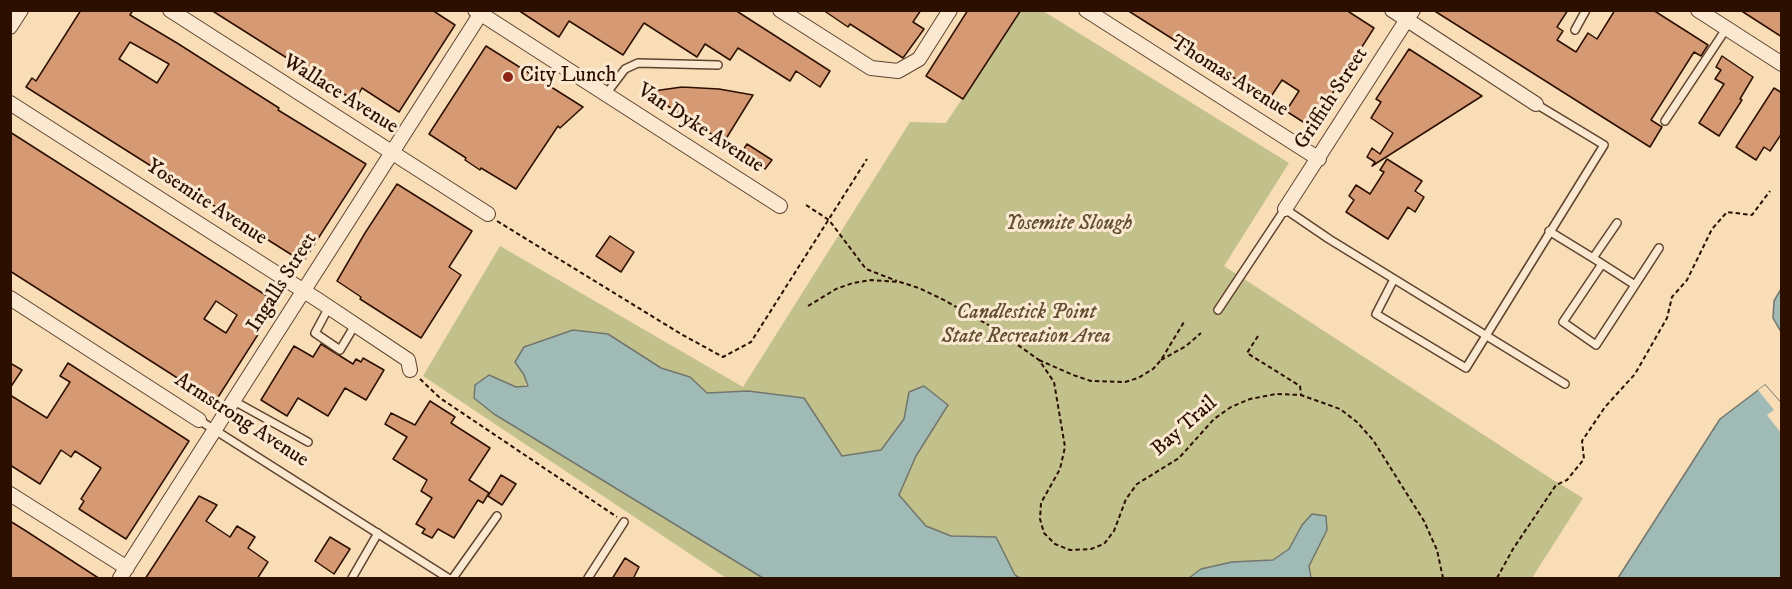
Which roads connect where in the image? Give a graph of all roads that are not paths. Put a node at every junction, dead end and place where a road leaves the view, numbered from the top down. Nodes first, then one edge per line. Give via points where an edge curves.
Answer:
1 (21, 10) edge
2 (170, 10) edge
3 (780, 10) edge
4 (950, 10) edge
5 (1086, 10) edge
6 (1392, 10) edge
7 (1586, 10) edge
8 (1698, 10) edge
9 (479, 12) edge
10 (1410, 15) edge
11 (10, 27) edge
12 (1726, 29) junction
13 (1575, 30) dead end
14 (1782, 64) edge
15 (718, 65) dead end
16 (606, 94) junction
17 (10, 103) edge
18 (1536, 104) joint
19 (1665, 121) dead end
20 (391, 152) junction
21 (1319, 159) junction
22 (780, 206) dead end
23 (1285, 209) junction
24 (488, 214) road end
25 (1617, 223) dead end
26 (1550, 231) junction
27 (1659, 248) dead end
28 (1593, 258) junction
29 (1602, 264) junction
30 (1394, 279) junction
31 (1635, 285) junction
32 (304, 291) junction
33 (10, 298) edge
34 (329, 307) junction
35 (1218, 310) dead end
36 (355, 325) junction
37 (1485, 335) junction
38 (409, 365) road end
39 (1565, 384) dead end
40 (234, 401) junction
41 (199, 420) joint
42 (216, 430) junction
43 (308, 442) dead end
44 (10, 494) edge
45 (497, 516) dead end
46 (624, 522) road end
47 (378, 533) junction
48 (124, 573) edge
49 (356, 577) edge
50 (448, 579) edge
51 (453, 579) edge
52 (588, 579) edge

1 - 11 street
2 - 20 street, Wallace Avenue
3 - 4 street via 872,68 898,70 919,59
5 - 21 street, Thomas Avenue
6 - 10 street
7 - 13 lane
8 - 12 street
9 - 16 street, Van Dyke Avenue
9 - 20 street, Ingalls Street
10 - 18 street
10 - 21 street, Griffith Street
12 - 14 street
12 - 19 lane
15 - 16 lane via 638,63 625,69
16 - 22 street, Van Dyke Avenue
17 - 32 street, Yosemite Avenue
18 - 26 lane via 1604,145
20 - 24 street, Wallace Avenue
20 - 32 street, Ingalls Street
21 - 23 street, Griffith Street
23 - 30 lane
23 - 35 lane
25 - 28 lane
26 - 28 lane
26 - 37 lane
27 - 31 lane
28 - 29 lane
29 - 31 lane
29 - 31 lane via 1563,322 1596,345
30 - 37 lane
30 - 37 lane via 1376,314 1466,368
32 - 34 street, Yosemite Avenue
32 - 40 street, Ingalls Street
33 - 41 street, Armstrong Avenue
34 - 36 street, Yosemite Avenue
34 - 36 lane via 315,333 340,350
36 - 38 street, Yosemite Avenue
37 - 39 lane
40 - 42 street, Ingalls Street
40 - 43 lane
41 - 42 lane, Armstrong Avenue
42 - 47 lane, Armstrong Avenue
42 - 48 street, Ingalls Street
44 - 48 street
45 - 51 lane
46 - 52 lane
47 - 49 lane
47 - 50 lane, Armstrong Avenue

